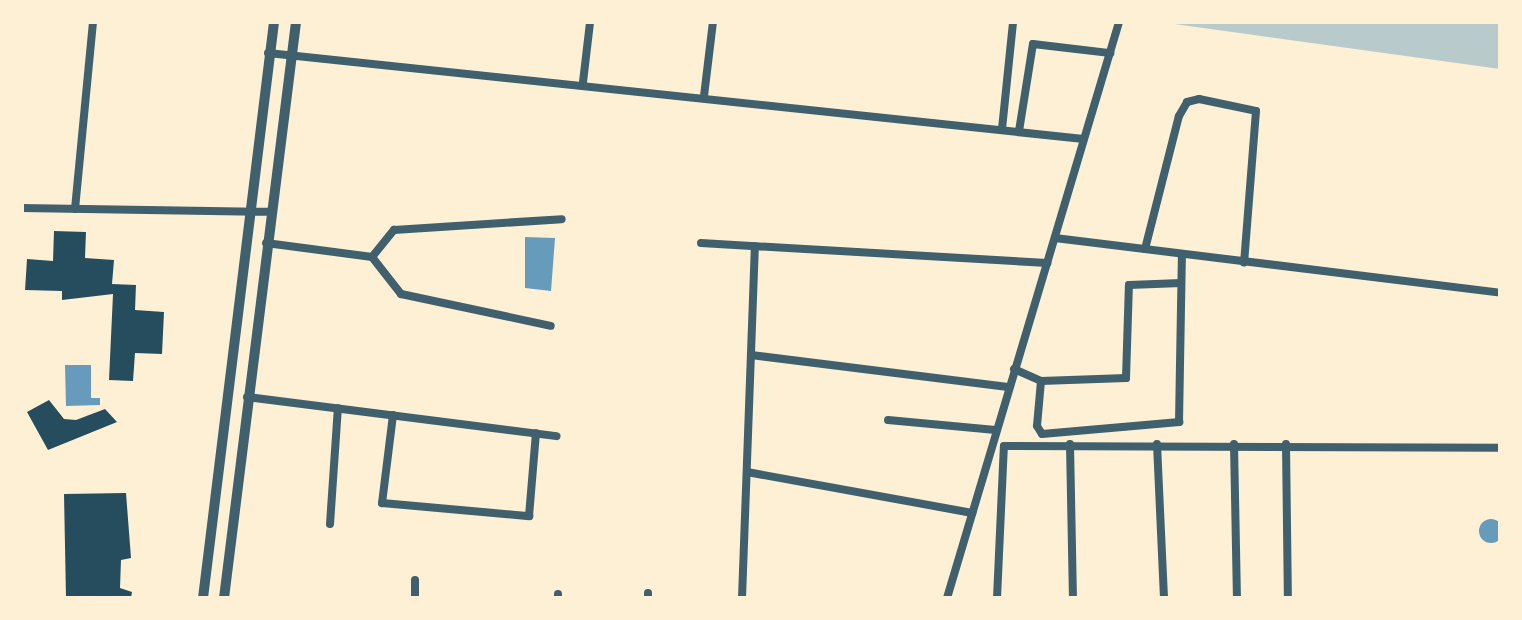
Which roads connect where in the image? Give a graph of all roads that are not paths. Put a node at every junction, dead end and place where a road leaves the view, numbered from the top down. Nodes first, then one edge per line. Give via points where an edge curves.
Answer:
1 (93, 22) edge
2 (274, 22) edge
3 (296, 22) edge
4 (590, 22) edge
5 (713, 22) edge
6 (1013, 22) edge
7 (1119, 22) edge
8 (268, 53) junction
9 (1110, 53) junction
10 (290, 55) junction
11 (583, 82) junction
12 (704, 96) junction
13 (1002, 129) junction
14 (1019, 131) junction
15 (1083, 139) junction
16 (22, 208) edge
17 (75, 209) junction
18 (249, 211) junction
19 (268, 212) junction
20 (562, 219) dead end
21 (1055, 238) junction
22 (265, 243) junction
23 (701, 243) dead end
24 (755, 246) junction
25 (1145, 249) junction
26 (1182, 255) junction
27 (372, 257) junction
28 (1047, 263) junction
29 (1244, 263) junction
30 (1181, 283) junction
31 (1500, 293) edge
32 (551, 326) dead end
33 (751, 355) junction
34 (1014, 369) junction
35 (1041, 381) junction
36 (1008, 387) junction
37 (247, 397) junction
38 (338, 408) junction
39 (393, 415) junction
40 (888, 420) dead end
41 (996, 430) junction
42 (536, 433) junction
43 (557, 436) dead end
44 (1070, 444) junction
45 (1157, 444) junction
46 (1234, 444) junction
47 (1286, 444) junction
48 (1500, 448) edge
49 (747, 472) junction
50 (972, 513) junction
51 (330, 524) dead end
52 (415, 580) dead end
53 (203, 598) edge
54 (224, 598) edge
55 (415, 598) edge
56 (742, 598) edge
57 (947, 598) edge
58 (997, 598) edge
59 (1073, 598) edge
60 (1164, 598) edge
61 (1237, 598) edge
62 (1288, 598) edge

1 - 17 street
2 - 8 street
3 - 10 street
4 - 11 street
5 - 12 street
6 - 13 street
7 - 9 street
8 - 10 street
8 - 18 street
9 - 14 street via 1033,44
9 - 15 street
10 - 11 street
10 - 19 street
11 - 12 street
12 - 13 street
13 - 14 street
14 - 15 street
15 - 21 street
16 - 17 street
17 - 18 street
18 - 19 street
18 - 53 street
19 - 22 street
20 - 27 street via 394,230
21 - 25 street
21 - 28 street
22 - 27 street
22 - 37 street
23 - 24 street
24 - 28 street
24 - 33 street
25 - 26 street
25 - 29 street via 1179,116 1187,102 1199,99 1256,111
26 - 29 street
26 - 30 street
27 - 32 street via 401,294
28 - 34 street
29 - 31 street
30 - 35 street via 1129,285 1126,378
30 - 35 street via 1179,422 1042,434 1037,426
33 - 36 street
33 - 49 street
34 - 35 street
34 - 36 street
36 - 41 street
37 - 38 street
37 - 54 street
38 - 39 street
38 - 51 street
39 - 42 street
39 - 42 street via 382,503 529,516
40 - 41 street
41 - 50 street
42 - 43 street
44 - 45 street
44 - 58 street via 1004,446
44 - 59 street
45 - 46 street
45 - 60 street
46 - 47 street
46 - 61 street
47 - 48 street
47 - 62 street
49 - 50 street
49 - 56 street
50 - 57 street
52 - 55 street

